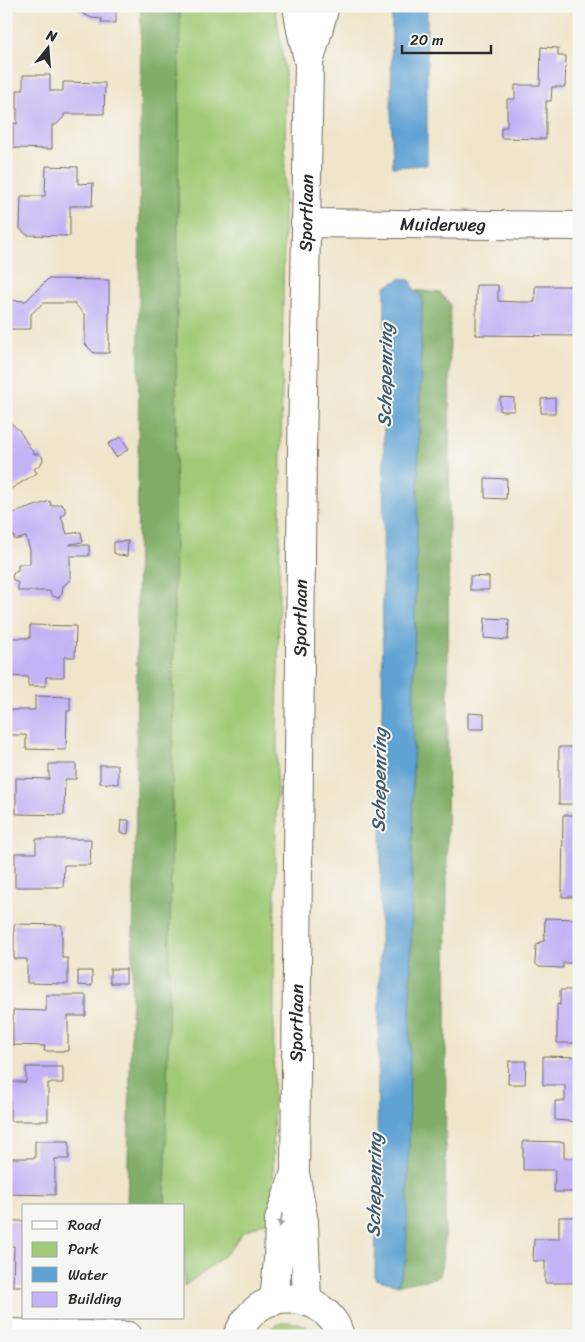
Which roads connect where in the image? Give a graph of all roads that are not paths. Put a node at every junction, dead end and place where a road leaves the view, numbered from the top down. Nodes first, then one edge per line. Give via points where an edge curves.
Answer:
1 (298, 6) edge
2 (325, 6) edge
3 (309, 63) junction
4 (306, 223) junction
5 (579, 226) edge
6 (294, 1173) junction
7 (274, 1300) junction
8 (307, 1301) junction
9 (6, 1334) edge
10 (128, 1336) edge
11 (224, 1336) edge
12 (237, 1336) edge
13 (340, 1336) edge

1 - 3 street, Sportlaan
2 - 3 street, Sportlaan
3 - 4 street, Sportlaan
4 - 5 street, Muiderweg
4 - 6 street, Sportlaan
6 -> 7 street, Sportlaan via 280,1220
6 - 8 street, Sportlaan via 304,1222
7 - 8 street via 291,1298
7 - 12 street via 258,1308
8 - 13 street via 334,1321
9 - 10 street
11 - 12 street

